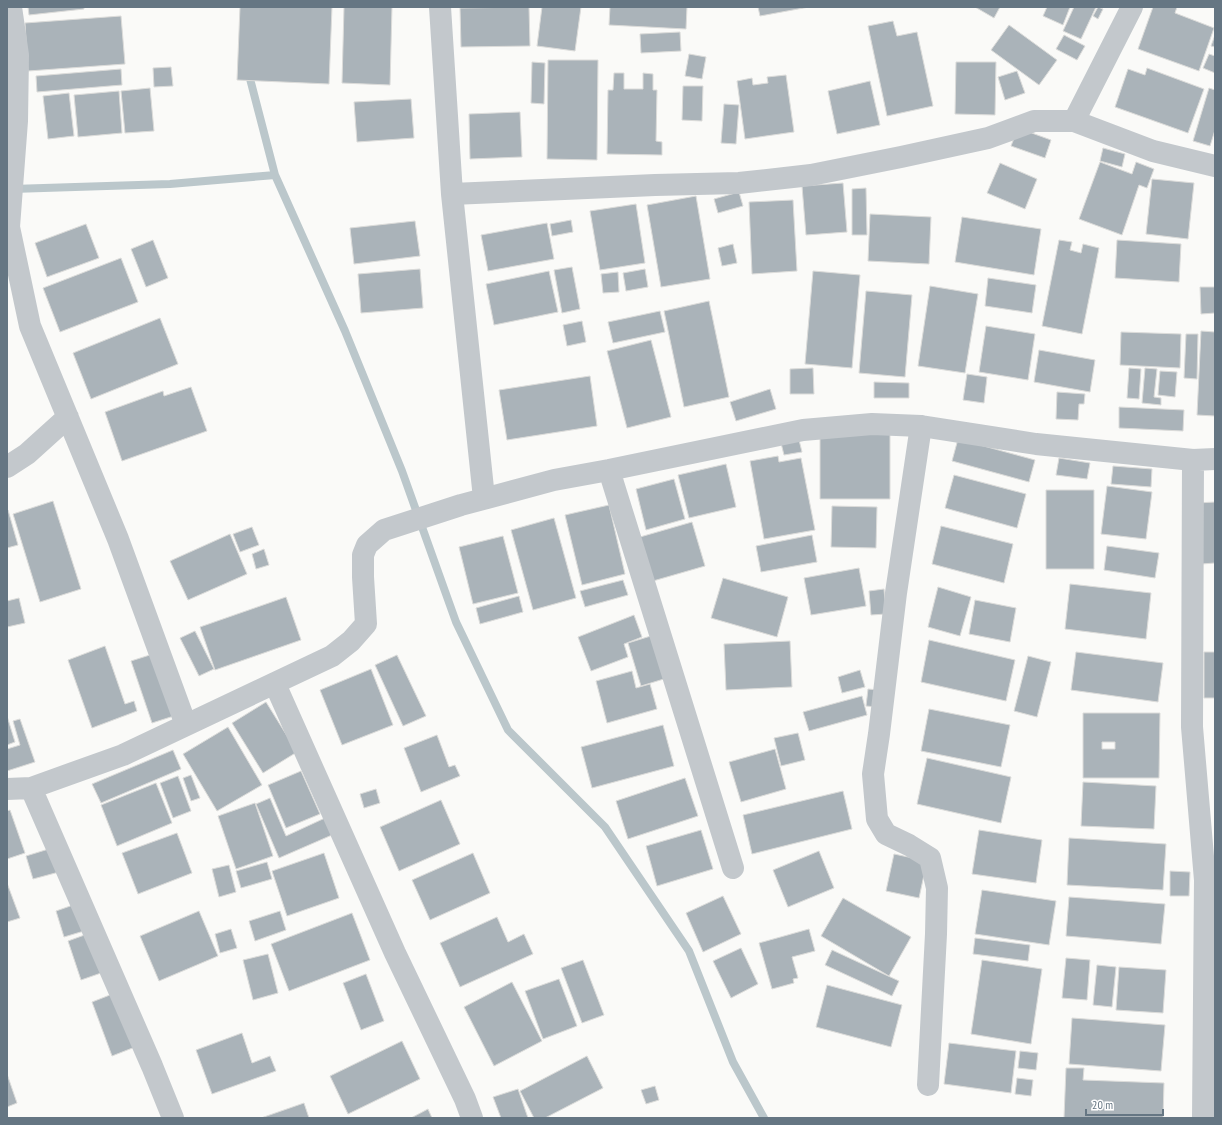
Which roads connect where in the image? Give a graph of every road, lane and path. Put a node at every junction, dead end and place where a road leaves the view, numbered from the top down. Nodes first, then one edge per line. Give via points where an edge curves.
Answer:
1 (11, 7) edge
2 (440, 7) edge
3 (1132, 7) edge
4 (1074, 121) junction
5 (1215, 166) edge
6 (452, 194) junction
7 (68, 417) junction
8 (921, 426) junction
9 (1215, 459) edge
10 (1193, 460) junction
11 (7, 467) edge
12 (609, 470) junction
13 (484, 498) junction
14 (275, 684) junction
15 (186, 725) junction
16 (31, 788) junction
17 (7, 789) edge
18 (733, 868) dead end
19 (928, 1085) dead end
20 (173, 1118) edge
21 (472, 1118) edge
22 (1203, 1118) edge

1 - 7 street via 18,55 17,122 9,227 30,326
2 - 6 street
3 - 4 street
4 - 5 street via 1153,151
4 - 6 street via 1034,121 988,138 811,175 739,182
6 - 13 street
7 - 11 street via 28,454
7 - 15 street via 118,539
8 - 10 street via 1036,444
8 - 12 street via 872,424 803,430
8 - 19 street via 873,774 877,819 886,834 930,858 937,888
9 - 10 street
10 - 22 street via 1192,727 1205,880
12 - 13 street via 554,480
12 - 18 street
13 - 14 street via 384,530 368,545 363,555 366,624 351,641 332,656
14 - 15 street
14 - 21 street
15 - 16 street via 123,755
16 - 17 street
16 - 20 street

